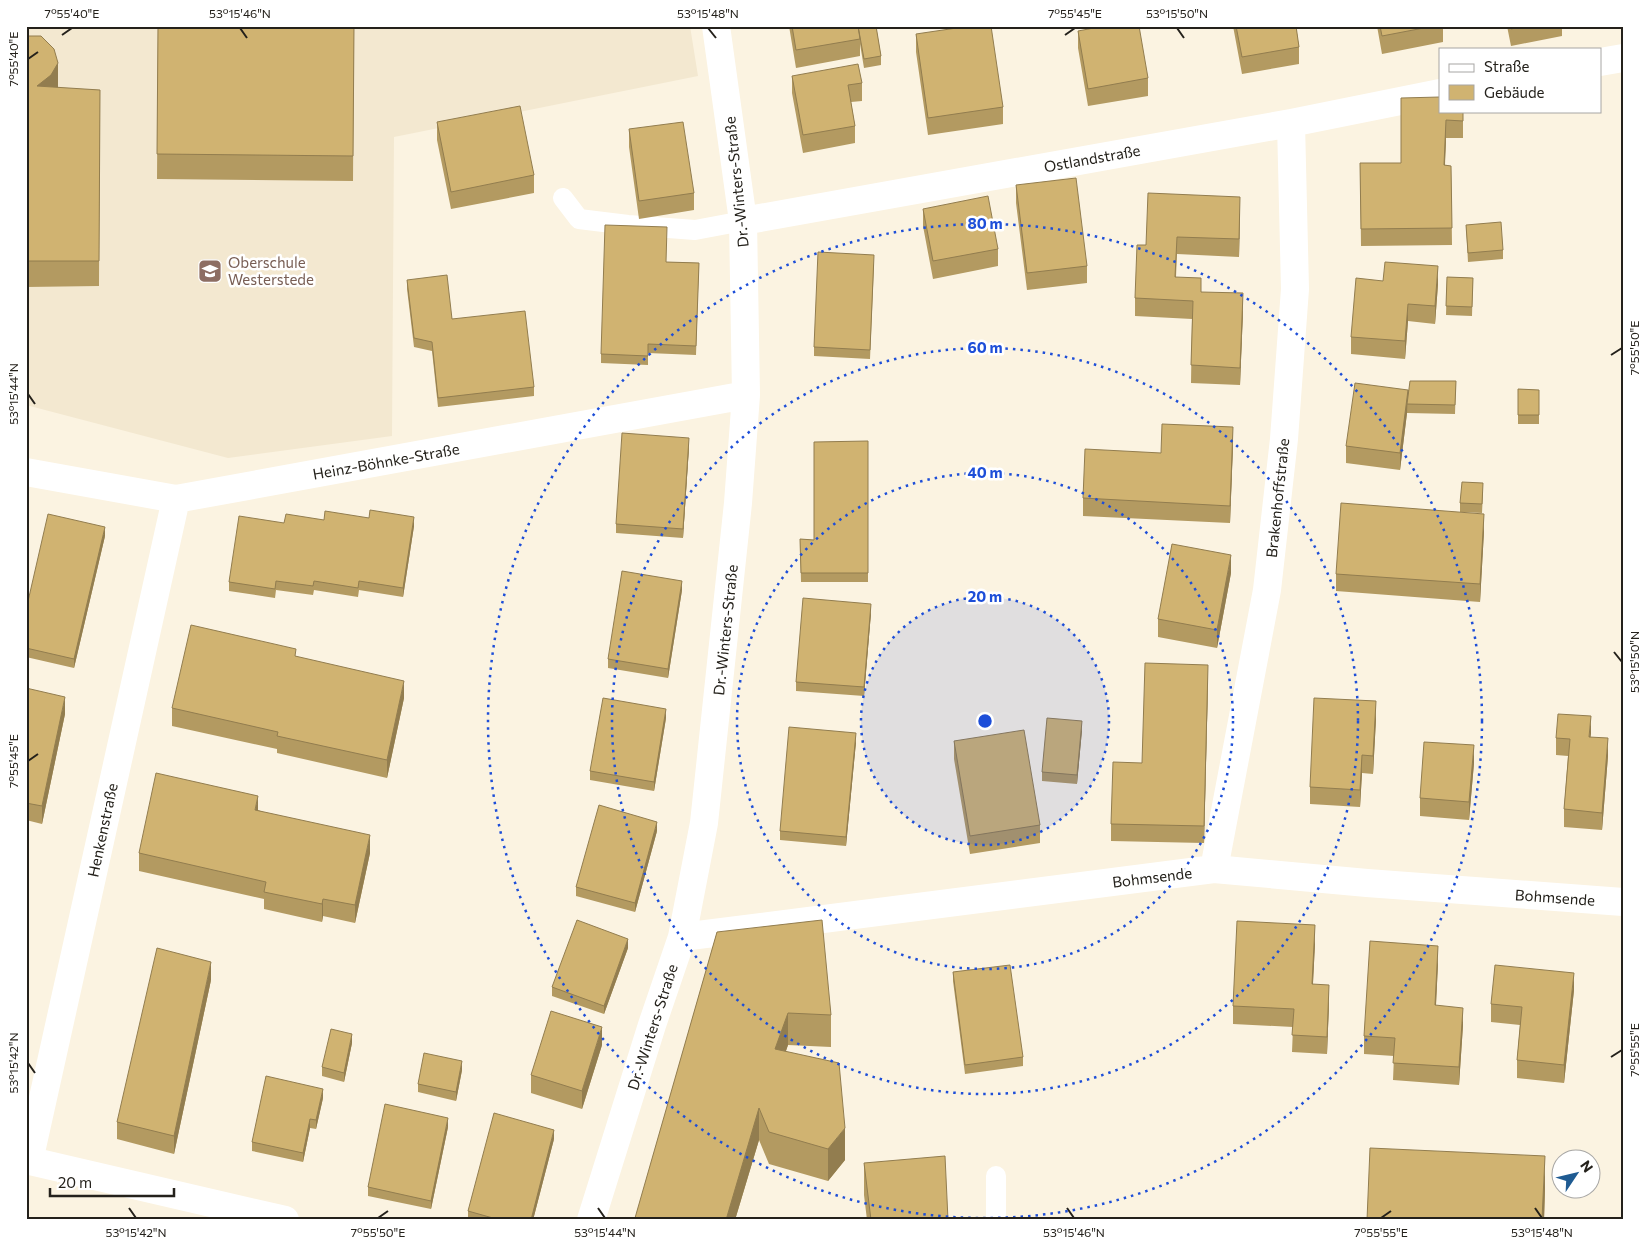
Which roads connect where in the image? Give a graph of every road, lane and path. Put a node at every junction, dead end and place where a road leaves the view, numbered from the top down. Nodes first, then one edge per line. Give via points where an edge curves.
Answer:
1 (716, 26) edge
2 (1623, 58) edge
3 (1602, 62) edge
4 (1439, 93) edge
5 (1291, 122) junction
6 (564, 198) dead end
7 (743, 221) junction
8 (746, 394) junction
9 (26, 472) edge
10 (176, 499) junction
11 (1214, 869) junction
12 (1623, 902) edge
13 (682, 937) junction
14 (27, 1160) edge
15 (996, 1176) dead end
16 (285, 1220) edge
17 (591, 1220) edge
18 (996, 1220) edge

1 - 7 street, Dr.-Winters-Straße
2 - 3 street
4 - 5 street, Ostlandstraße
5 - 7 street, Ostlandstraße
5 - 11 street, Brakenhoffstraße via 1295,289 1284,439 1267,590
6 - 7 lane via 579,219 608,223 695,230
7 - 8 street, Dr.-Winters-Straße
8 - 10 street, Heinz-Böhnke-Straße
8 - 13 street, Dr.-Winters-Straße via 738,503 704,823
9 - 10 street, Heinz-Böhnke-Straße
10 - 14 street, Henkenstraße
11 - 12 street, Bohmsende
11 - 13 street, Bohmsende
13 - 17 street, Dr.-Winters-Straße
14 - 16 street
15 - 18 lane

